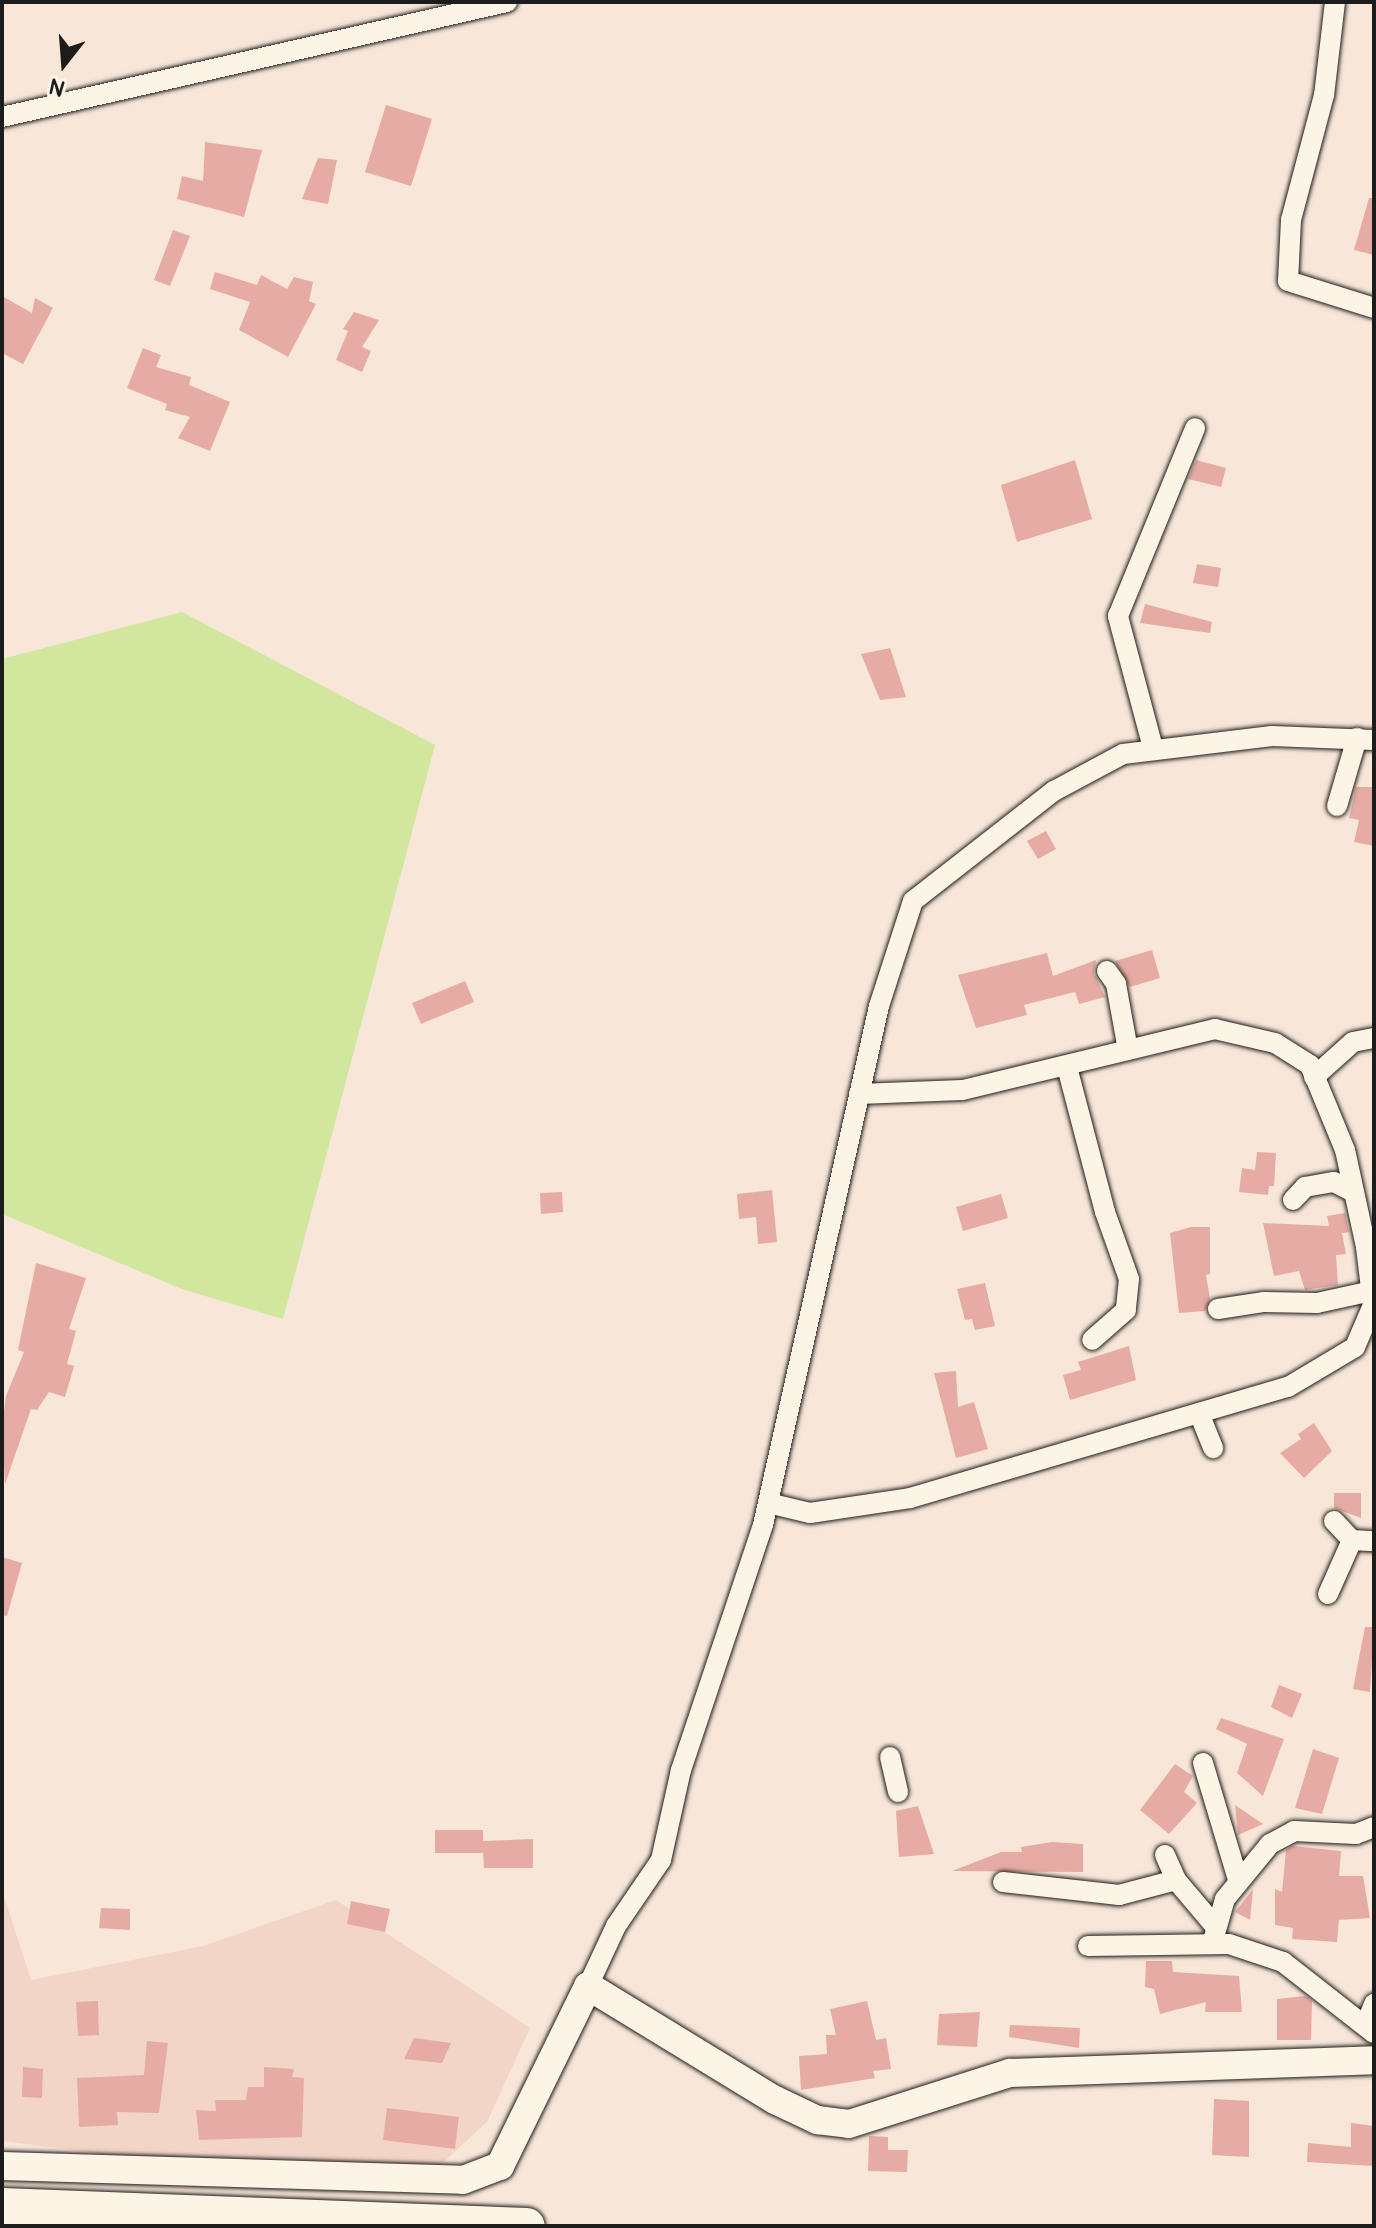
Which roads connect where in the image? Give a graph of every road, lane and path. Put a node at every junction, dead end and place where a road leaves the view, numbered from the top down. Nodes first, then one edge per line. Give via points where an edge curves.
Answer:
1 (507, 2) edge
2 (1335, 2) edge
3 (2, 117) edge
4 (1374, 308) edge
5 (1195, 428) dead end
6 (1366, 739) edge
7 (1153, 748) junction
8 (1337, 806) dead end
9 (1107, 971) dead end
10 (1374, 1038) edge
11 (1128, 1050) junction
12 (1067, 1067) junction
13 (1314, 1077) junction
14 (859, 1094) junction
15 (1354, 1192) junction
16 (1293, 1200) dead end
17 (1350, 1265) dead end
18 (1371, 1284) junction
19 (1218, 1309) dead end
20 (1092, 1340) dead end
21 (1199, 1413) junction
22 (1213, 1448) dead end
23 (768, 1503) junction
24 (1334, 1521) dead end
25 (1352, 1540) junction
26 (1374, 1541) edge
27 (1328, 1594) dead end
28 (890, 1757) dead end
29 (1203, 1763) dead end
30 (898, 1792) dead end
31 (1374, 1827) edge
32 (1165, 1855) dead end
33 (1176, 1880) junction
34 (1238, 1880) junction
35 (1003, 1882) dead end
36 (1213, 1934) junction
37 (1088, 1946) dead end
38 (588, 1986) junction
39 (1374, 2004) edge
40 (1370, 2029) edge
41 (1374, 2060) edge
42 (2, 2166) edge
43 (2, 2206) edge
44 (527, 2226) edge

1 - 3 street
2 - 4 street via 1324,95 1291,220 1288,281
5 - 7 street via 1118,616
6 - 7 street via 1272,736
6 - 8 street
7 - 14 street via 1123,754 1054,791 913,901 879,1006
9 - 11 street via 1125,1016
10 - 13 street via 1353,1042
11 - 12 street
11 - 13 street via 1215,1029 1275,1043 1310,1065
12 - 14 street via 962,1090
12 - 20 street via 1105,1212 1129,1279 1126,1310
13 - 15 street via 1345,1150
14 - 23 street
15 - 16 street via 1334,1182 1305,1187
15 - 18 street
17 - 18 street
18 - 19 street via 1317,1303 1264,1302
18 - 21 street via 1373,1305 1355,1347 1288,1387
21 - 22 street
21 - 23 street via 910,1498 810,1513
23 - 38 street via 681,1770 661,1860 616,1926
24 - 25 street
25 - 26 street
25 - 27 street
28 - 30 street
29 - 34 street
31 - 34 street via 1356,1834 1294,1831 1270,1844
32 - 33 street
33 - 35 street via 1119,1895
33 - 36 street
34 - 36 street
36 - 37 street
36 - 40 street via 1283,1962
38 - 41 street via 775,2100 817,2120 849,2124 1010,2073
38 - 42 street via 500,2166 463,2180
39 - 40 street
43 - 44 highway

